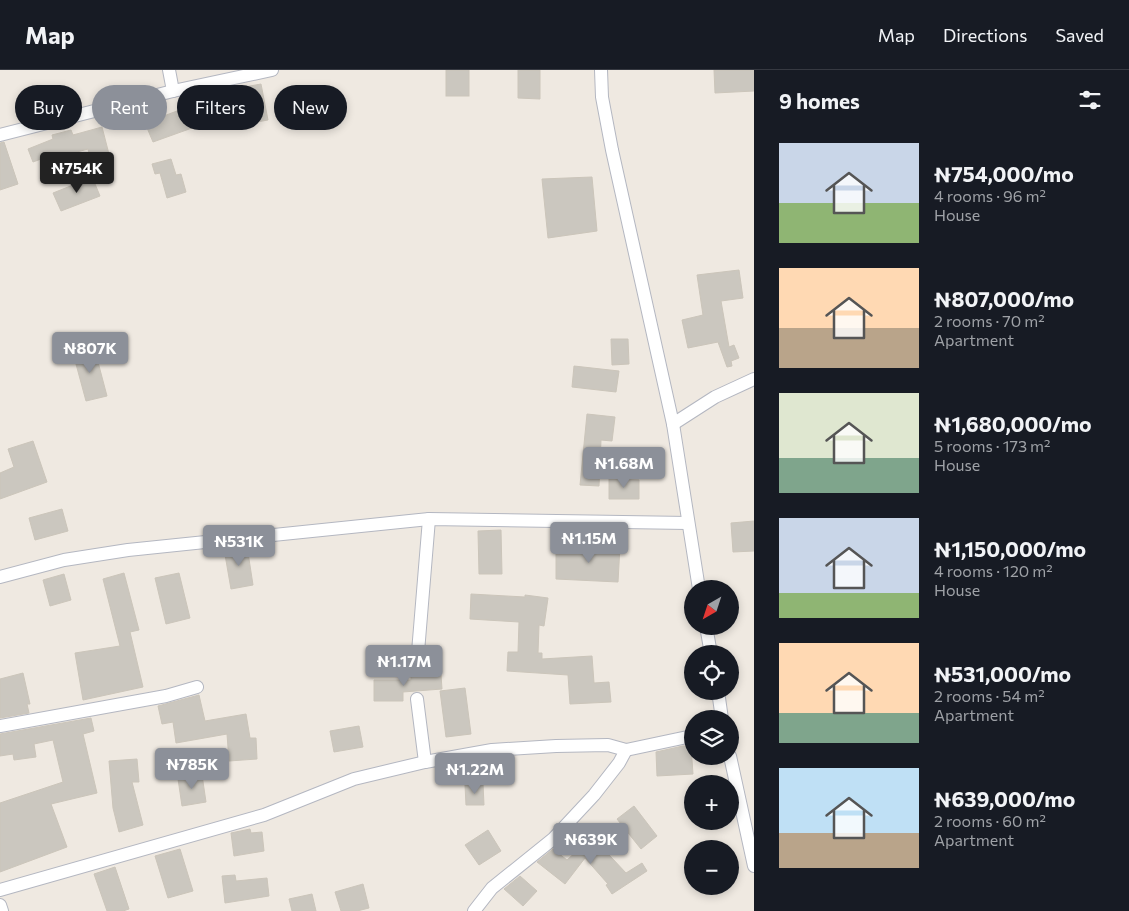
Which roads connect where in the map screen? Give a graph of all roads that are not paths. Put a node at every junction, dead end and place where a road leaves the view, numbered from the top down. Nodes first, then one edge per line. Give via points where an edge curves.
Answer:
1 (169, 70) edge
2 (272, 70) edge
3 (601, 70) edge
4 (237, 73) edge
5 (173, 91) junction
6 (0, 135) edge
7 (754, 379) edge
8 (672, 424) junction
9 (429, 519) junction
10 (688, 524) junction
11 (0, 577) edge
12 (697, 580) edge
13 (417, 664) dead end
14 (198, 687) dead end
15 (417, 699) dead end
16 (0, 726) edge
17 (684, 738) edge
18 (626, 750) junction
19 (424, 762) junction
20 (732, 765) edge
21 (754, 866) edge
22 (0, 890) edge
23 (0, 905) edge
24 (2, 911) edge
25 (474, 911) edge

1 - 5 street
2 - 4 street
3 - 8 street via 602,98 612,150
4 - 5 street
5 - 6 street
7 - 8 street via 715,397
8 - 10 street
9 - 10 street
9 - 11 street via 128,550 64,560
9 - 13 street
10 - 12 street
14 - 16 street via 166,696
15 - 19 street
17 - 18 street
18 - 19 street via 608,745 556,746 492,750
18 - 25 street via 594,794 553,839 492,888
19 - 22 street via 354,779 264,815
20 - 21 street
23 - 24 street

